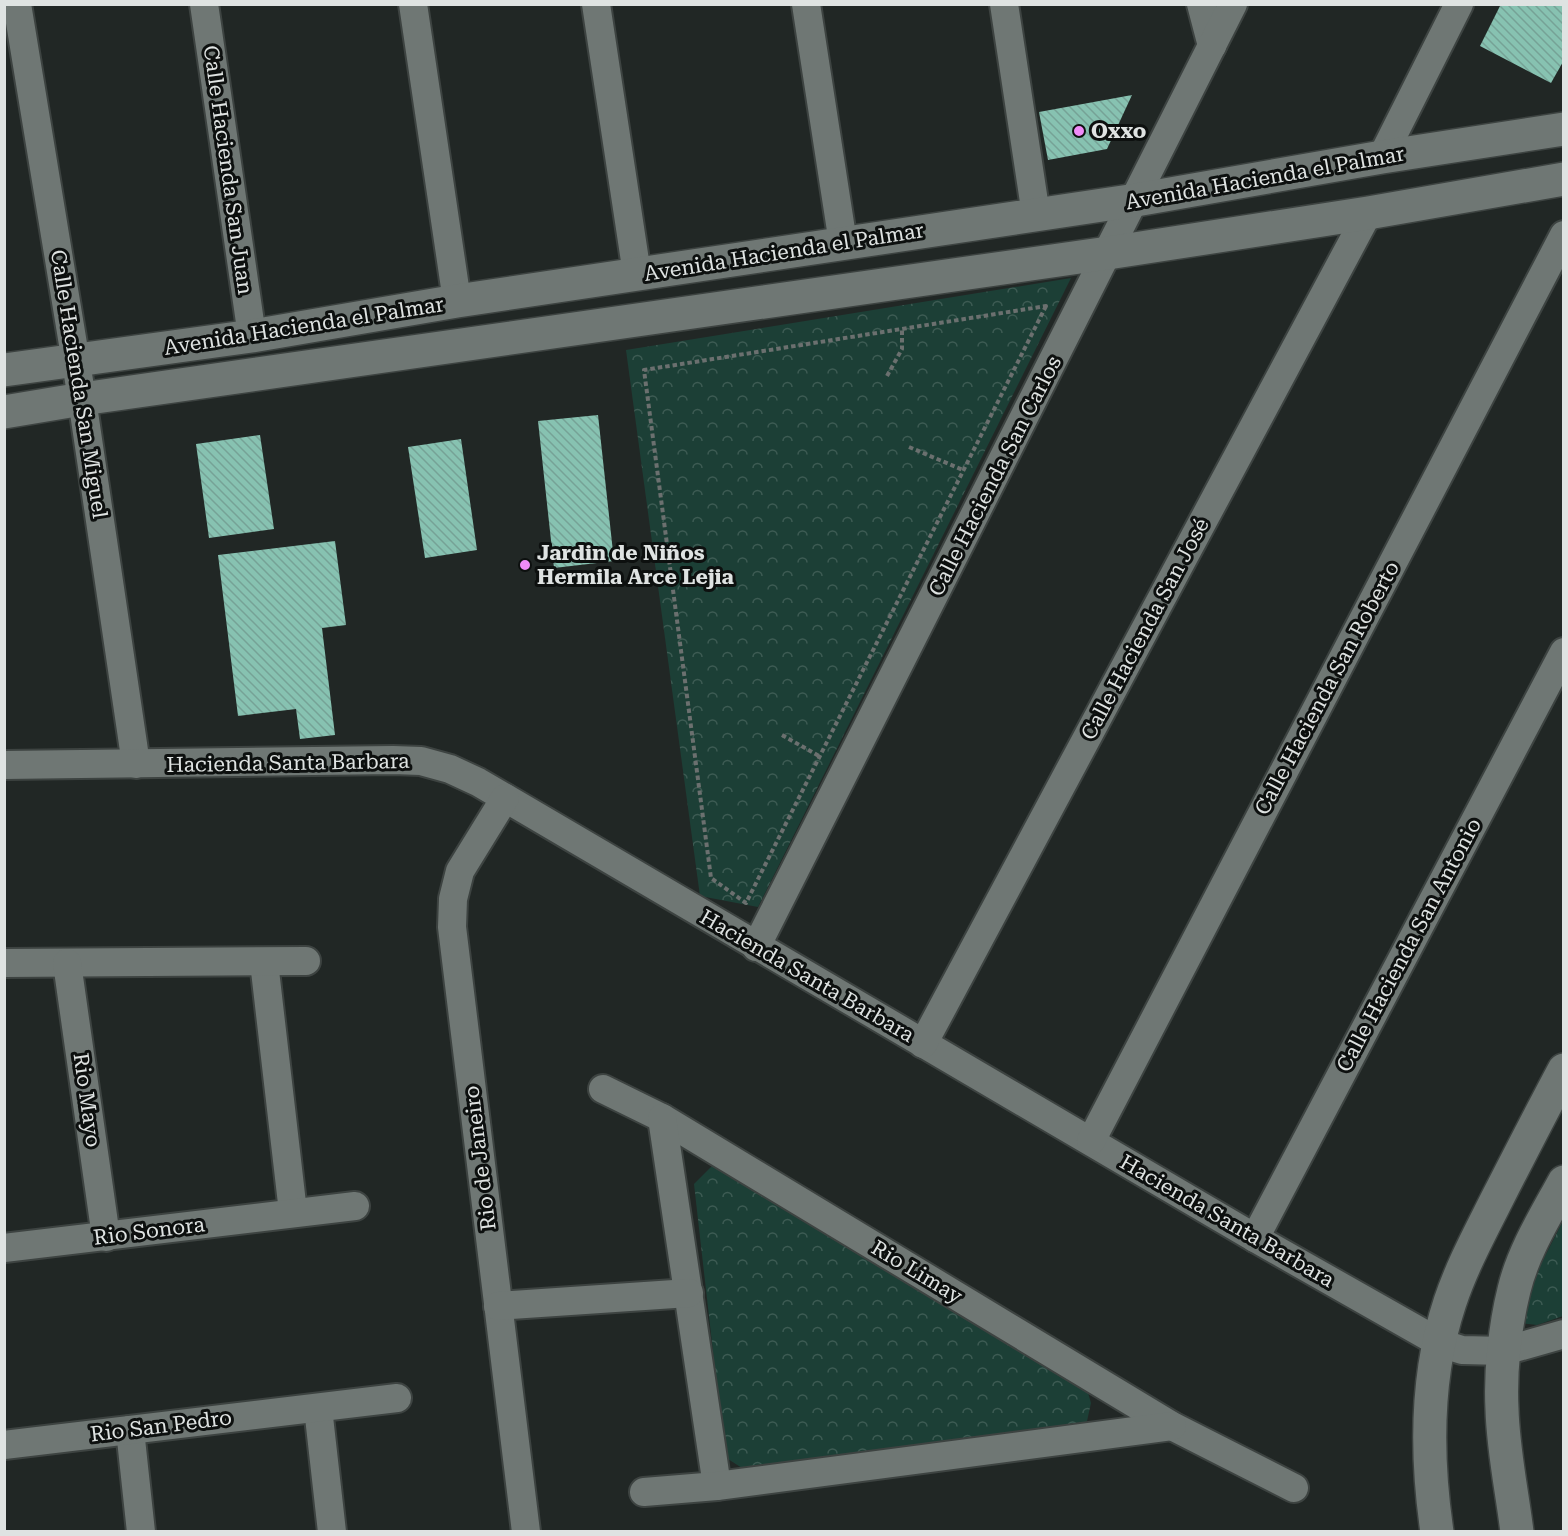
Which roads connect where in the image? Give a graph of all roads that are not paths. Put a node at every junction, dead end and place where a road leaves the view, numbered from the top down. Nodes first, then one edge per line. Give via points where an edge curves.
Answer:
1 (17, 4) edge
2 (204, 4) edge
3 (413, 4) edge
4 (596, 4) edge
5 (806, 4) edge
6 (1004, 4) edge
7 (1201, 4) edge
8 (1233, 4) edge
9 (1459, 4) edge
10 (1212, 46) junction
11 (1563, 129) edge
12 (1382, 158) junction
13 (1563, 179) edge
14 (1136, 200) junction
15 (1368, 213) junction
16 (1036, 215) junction
17 (1563, 235) edge
18 (843, 243) junction
19 (1108, 253) junction
20 (637, 274) junction
21 (457, 301) junction
22 (252, 336) junction
23 (75, 360) junction
24 (4, 370) edge
25 (82, 399) junction
26 (4, 412) edge
27 (1563, 652) edge
28 (136, 764) junction
29 (4, 765) edge
30 (506, 798) junction
31 (756, 947) junction
32 (306, 960) dead end
33 (264, 962) junction
34 (4, 963) edge
35 (67, 963) junction
36 (923, 1044) junction
37 (1563, 1070) edge
38 (603, 1089) dead end
39 (662, 1118) junction
40 (1091, 1141) junction
41 (1563, 1182) edge
42 (355, 1206) dead end
43 (293, 1212) junction
44 (106, 1237) junction
45 (1255, 1238) junction
46 (4, 1248) edge
47 (689, 1293) junction
48 (498, 1306) junction
49 (1563, 1334) edge
50 (1440, 1343) junction
51 (1504, 1351) junction
52 (397, 1398) dead end
53 (318, 1408) junction
54 (1172, 1426) junction
55 (130, 1430) junction
56 (4, 1445) edge
57 (717, 1486) junction
58 (1294, 1488) dead end
59 (644, 1492) dead end
60 (141, 1532) edge
61 (332, 1532) edge
62 (526, 1532) edge
63 (1437, 1532) edge
64 (1517, 1532) edge

1 - 23 street, Calle Hacienda San Miguel
2 - 22 street, Calle Hacienda San Juan
3 - 21 street
4 - 20 street
5 - 18 street
6 - 16 street
7 - 10 street
8 - 10 street, Calle Hacienda San Carlos
9 - 12 street
10 - 14 street, Calle Hacienda San Carlos
11 - 12 street, Avenida Hacienda el Palmar
12 - 14 street, Avenida Hacienda el Palmar
13 - 15 street, Avenida Hacienda el Palmar
14 - 16 street, Avenida Hacienda el Palmar
14 - 19 street, Calle Hacienda San Carlos
15 - 19 street, Avenida Hacienda el Palmar
15 - 36 street, Calle Hacienda San José
16 - 18 street, Avenida Hacienda el Palmar
17 - 40 street, Calle Hacienda San Roberto
18 - 20 street, Avenida Hacienda el Palmar
19 - 25 street, Avenida Hacienda el Palmar
19 - 31 street, Calle Hacienda San Carlos
20 - 21 street, Avenida Hacienda el Palmar
21 - 22 street, Avenida Hacienda el Palmar
22 - 23 street, Avenida Hacienda el Palmar
23 - 24 street, Avenida Hacienda el Palmar
23 - 25 street, Calle Hacienda San Miguel
25 - 26 street, Avenida Hacienda el Palmar
25 - 28 street, Calle Hacienda San Miguel
27 - 45 street, Calle Hacienda San Antonio
28 - 29 street, Hacienda Santa Barbara
28 - 30 street, Hacienda Santa Barbara via 421,761 450,769
30 - 31 street, Hacienda Santa Barbara
30 - 48 street, Rio de Janeiro via 460,872 453,898 452,927
31 - 36 street, Hacienda Santa Barbara
32 - 33 street
33 - 35 street
33 - 43 street
34 - 35 street
35 - 44 street, Rio Mayo
36 - 40 street, Hacienda Santa Barbara
37 - 50 street via 1464,1266
38 - 39 street, Rio Limay
39 - 47 street
39 - 54 street, Rio Limay
40 - 45 street, Hacienda Santa Barbara
41 - 51 street via 1517,1281
42 - 43 street, Rio Sonora
43 - 44 street, Rio Sonora
44 - 46 street, Rio Sonora
45 - 50 street, Hacienda Santa Barbara
47 - 48 street
47 - 57 street
48 - 62 street, Rio de Janeiro
49 - 51 street, Hacienda Santa Barbara
50 - 51 street, Hacienda Santa Barbara via 1462,1350
50 - 63 street via 1429,1436
51 - 64 street via 1502,1408
52 - 53 street, Rio San Pedro
53 - 55 street, Rio San Pedro
53 - 61 street
54 - 57 street
54 - 58 street, Rio Limay
55 - 56 street, Rio San Pedro
55 - 60 street
57 - 59 street

